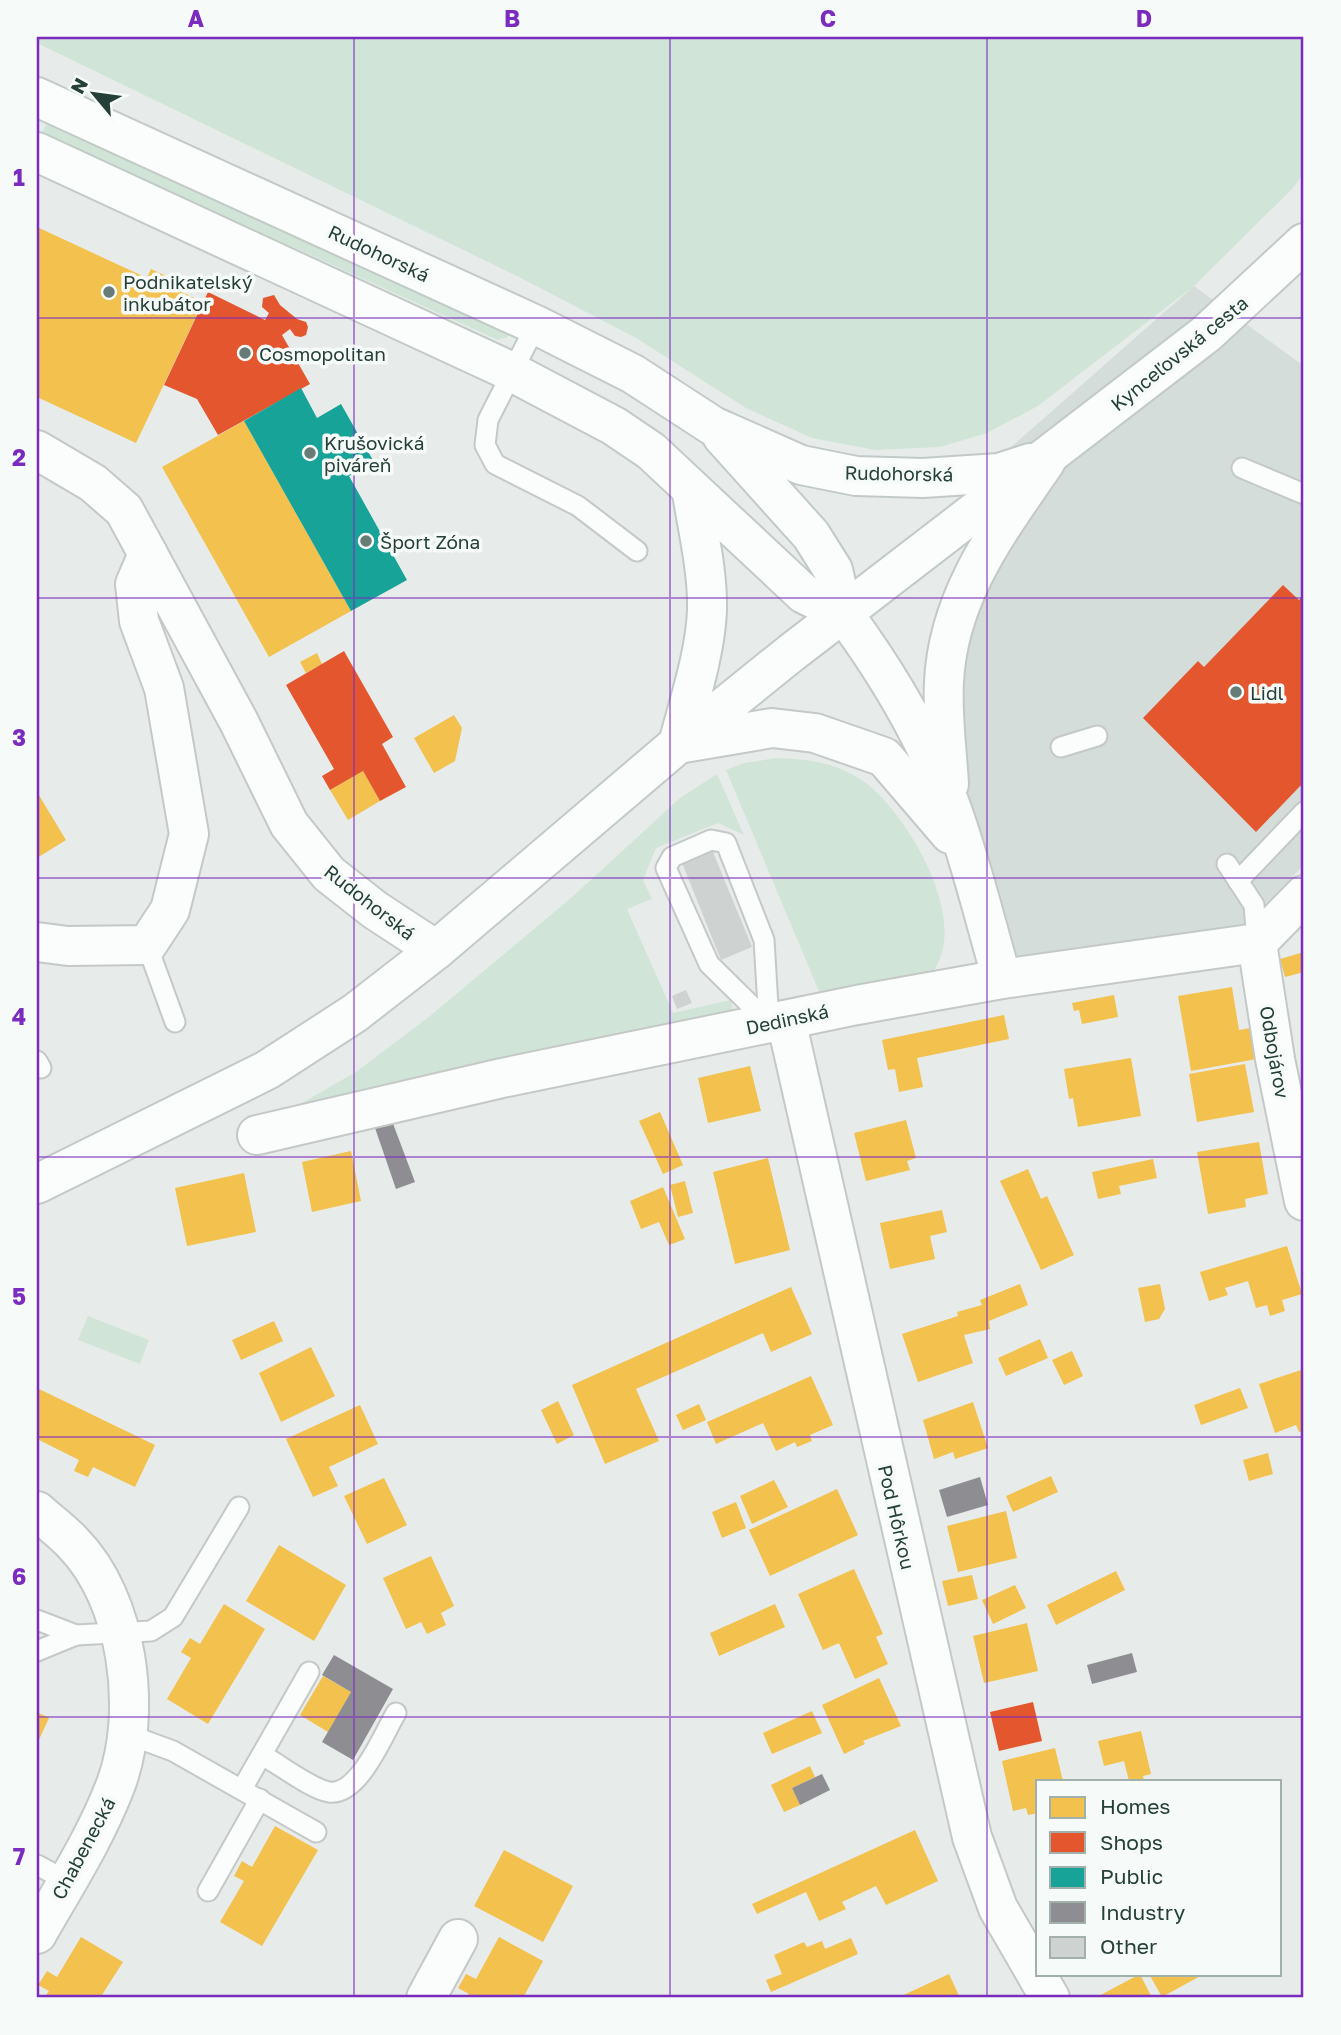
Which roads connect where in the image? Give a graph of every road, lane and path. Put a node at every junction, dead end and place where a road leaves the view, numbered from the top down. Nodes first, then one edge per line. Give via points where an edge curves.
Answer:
1 (37, 97) edge
2 (37, 152) edge
3 (1304, 243) edge
4 (536, 325) junction
5 (510, 371) junction
6 (713, 426) junction
7 (37, 450) edge
8 (1049, 457) junction
9 (1242, 468) dead end
10 (692, 493) junction
11 (1304, 494) edge
12 (637, 551) dead end
13 (148, 554) junction
14 (843, 613) junction
15 (1097, 736) dead end
16 (678, 744) junction
17 (1061, 747) dead end
18 (950, 803) junction
19 (1304, 812) edge
20 (964, 850) junction
21 (1227, 864) dead end
22 (1238, 881) junction
23 (1304, 895) edge
24 (37, 942) edge
25 (1257, 943) junction
26 (147, 945) junction
27 (436, 950) junction
28 (1002, 979) junction
29 (777, 1021) junction
30 (175, 1022) dead end
31 (257, 1135) dead end
32 (37, 1184) edge
33 (1304, 1201) edge
34 (239, 1507) dead end
35 (37, 1511) edge
36 (37, 1620) edge
37 (120, 1633) junction
38 (76, 1635) junction
39 (37, 1651) edge
40 (309, 1672) dead end
41 (396, 1713) dead end
42 (127, 1734) junction
43 (262, 1755) junction
44 (242, 1788) junction
45 (260, 1799) junction
46 (316, 1832) dead end
47 (52, 1873) edge
48 (208, 1891) dead end
49 (37, 1934) edge
50 (458, 1939) dead end
51 (1036, 1974) edge
52 (1037, 1976) edge
53 (426, 1998) edge
54 (1050, 1998) edge

1 - 4 street, Rudohorská
2 - 5 street
3 - 8 street, Kynceľovská cesta via 1206,334
4 - 5 lane
4 - 6 street, Rudohorská via 633,374
5 - 10 street via 614,426 651,452
5 - 12 lane via 488,420 485,445 495,464 578,506
6 - 8 street, Rudohorská via 801,465 856,476 923,478 999,472
6 - 14 street, Rudohorská via 811,535 833,570
7 - 13 street, Rudohorská via 93,483 124,510
8 - 14 street, Kynceľovská cesta
8 - 18 street via 979,560 964,590 944,681
9 - 11 lane
10 - 14 street via 804,594
10 - 16 street via 707,613
13 - 26 street via 135,584 139,621 164,688 189,834 170,910
13 - 27 street, Rudohorská via 289,824 329,874
14 - 16 street, Kynceľovská cesta
14 - 18 street via 877,659 914,724
15 - 17 lane
16 - 20 street via 772,728 815,733 884,757
16 - 27 street, Kynceľovská cesta
18 - 20 street
19 - 22 lane
20 - 28 street
21 - 22 lane
22 - 25 lane via 1254,905
23 - 25 street
24 - 26 street
25 - 28 street, Dedinská
25 - 33 street, Odbojárov
26 - 30 lane
27 - 32 street, Kynceľovská cesta via 355,1013 267,1070
28 - 29 street, Dedinská
29 - 29 lane via 764,940 726,843 711,840 672,857 666,868 709,964
29 - 31 street, Dedinská
29 - 51 street, Pod Hôrkou via 972,1838 998,1908
34 - 37 lane via 173,1617 151,1631
35 - 37 street, Chabenecká via 75,1544 108,1596
36 - 38 lane
37 - 38 lane
37 - 42 street, Chabenecká via 129,1681
38 - 39 lane
40 - 43 lane
41 - 43 lane via 356,1782 342,1792 326,1791
42 - 44 lane via 173,1751
42 - 47 street, Chabenecká via 117,1780 100,1822
43 - 44 lane
44 - 45 lane
45 - 46 lane
45 - 48 lane
47 - 49 street, Chabenecká
50 - 53 street
52 - 54 street, Pod Hôrkou

